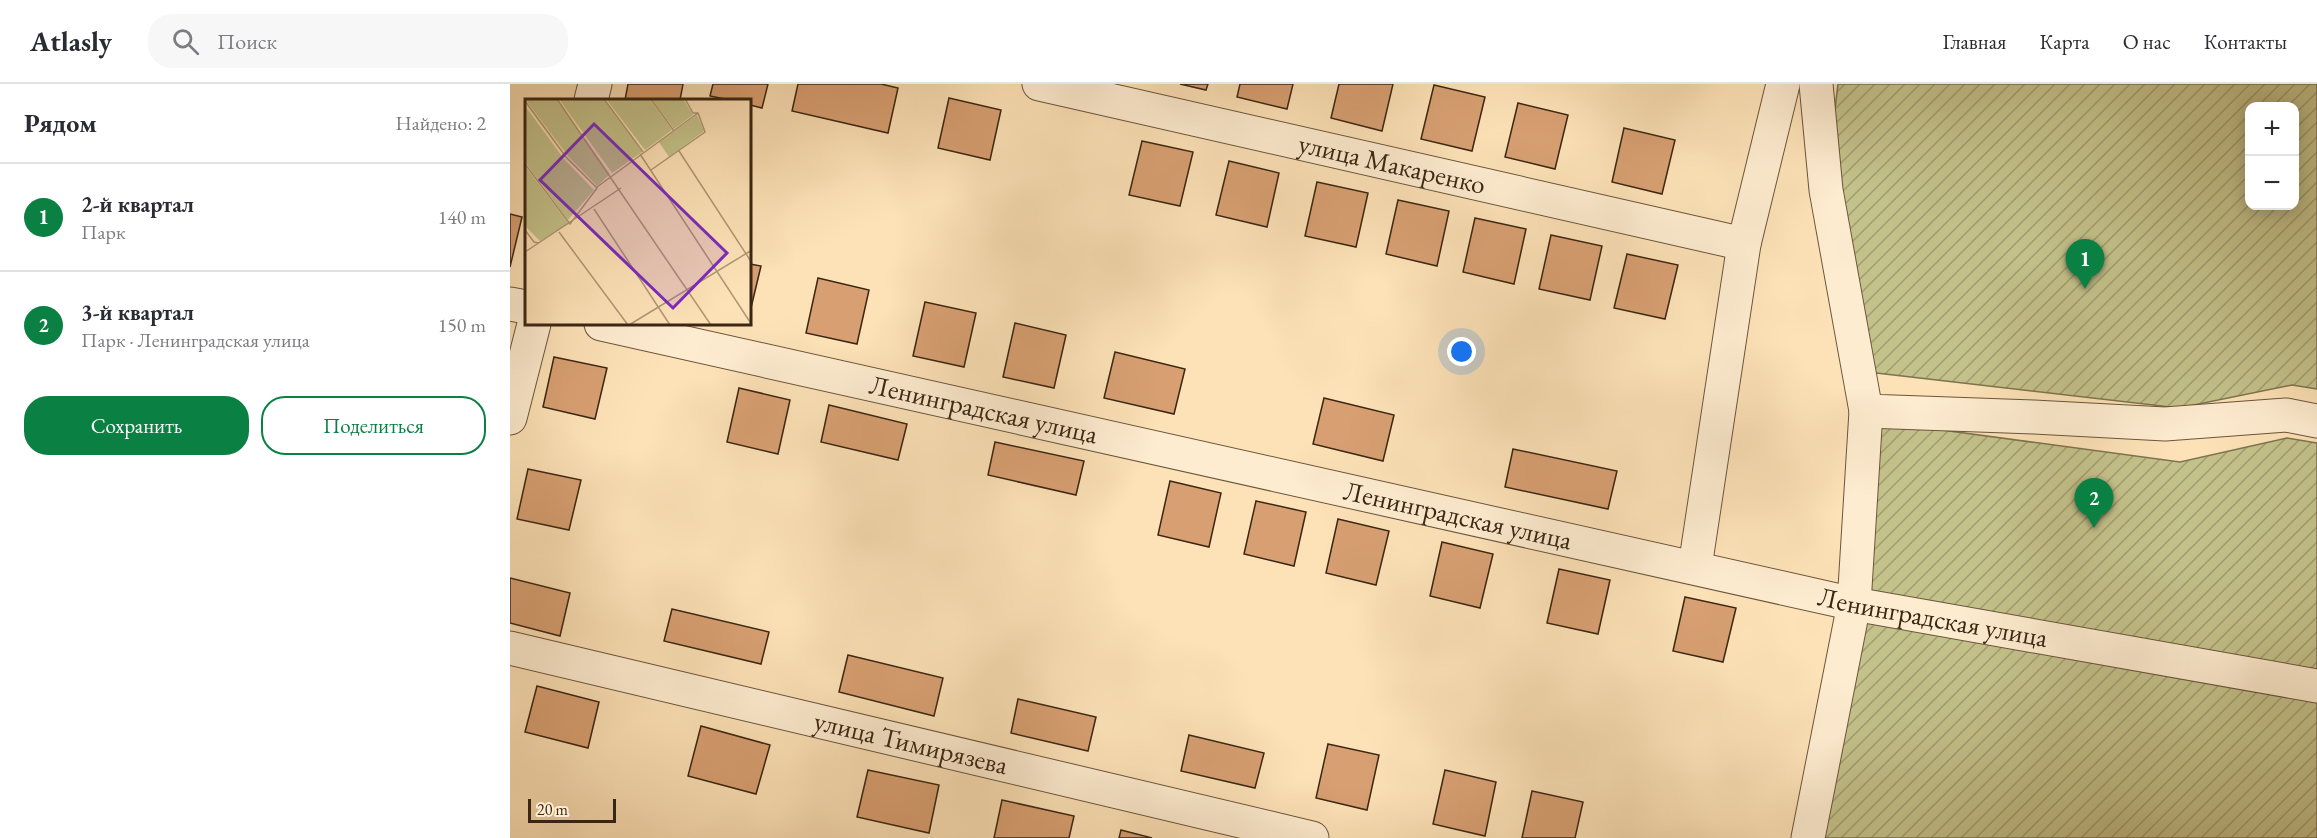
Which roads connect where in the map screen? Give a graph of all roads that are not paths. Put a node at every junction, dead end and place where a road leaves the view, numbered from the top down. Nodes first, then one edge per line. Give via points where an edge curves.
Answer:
1 (595, 84) edge
2 (1039, 84) edge
3 (1784, 84) edge
4 (1816, 84) edge
5 (591, 99) edge
6 (1744, 244) junction
7 (510, 304) edge
8 (525, 307) edge
9 (533, 326) edge
10 (610, 326) edge
11 (1866, 411) junction
12 (510, 418) edge
13 (2317, 421) edge
14 (1695, 567) junction
15 (1854, 604) junction
16 (510, 648) edge
17 (2317, 686) edge
18 (1312, 838) edge
19 (1808, 838) edge

1 - 5 street
2 - 6 street, улица Макаренко
3 - 6 street
4 - 11 street via 1826,190
6 - 14 street
7 - 8 street
9 - 12 street
10 - 14 street, Ленинградская улица
11 - 13 street via 2165,424 2286,415
11 - 15 street
14 - 15 street, Ленинградская улица
15 - 17 street, Ленинградская улица
15 - 19 street
16 - 18 street, улица Тимирязева

